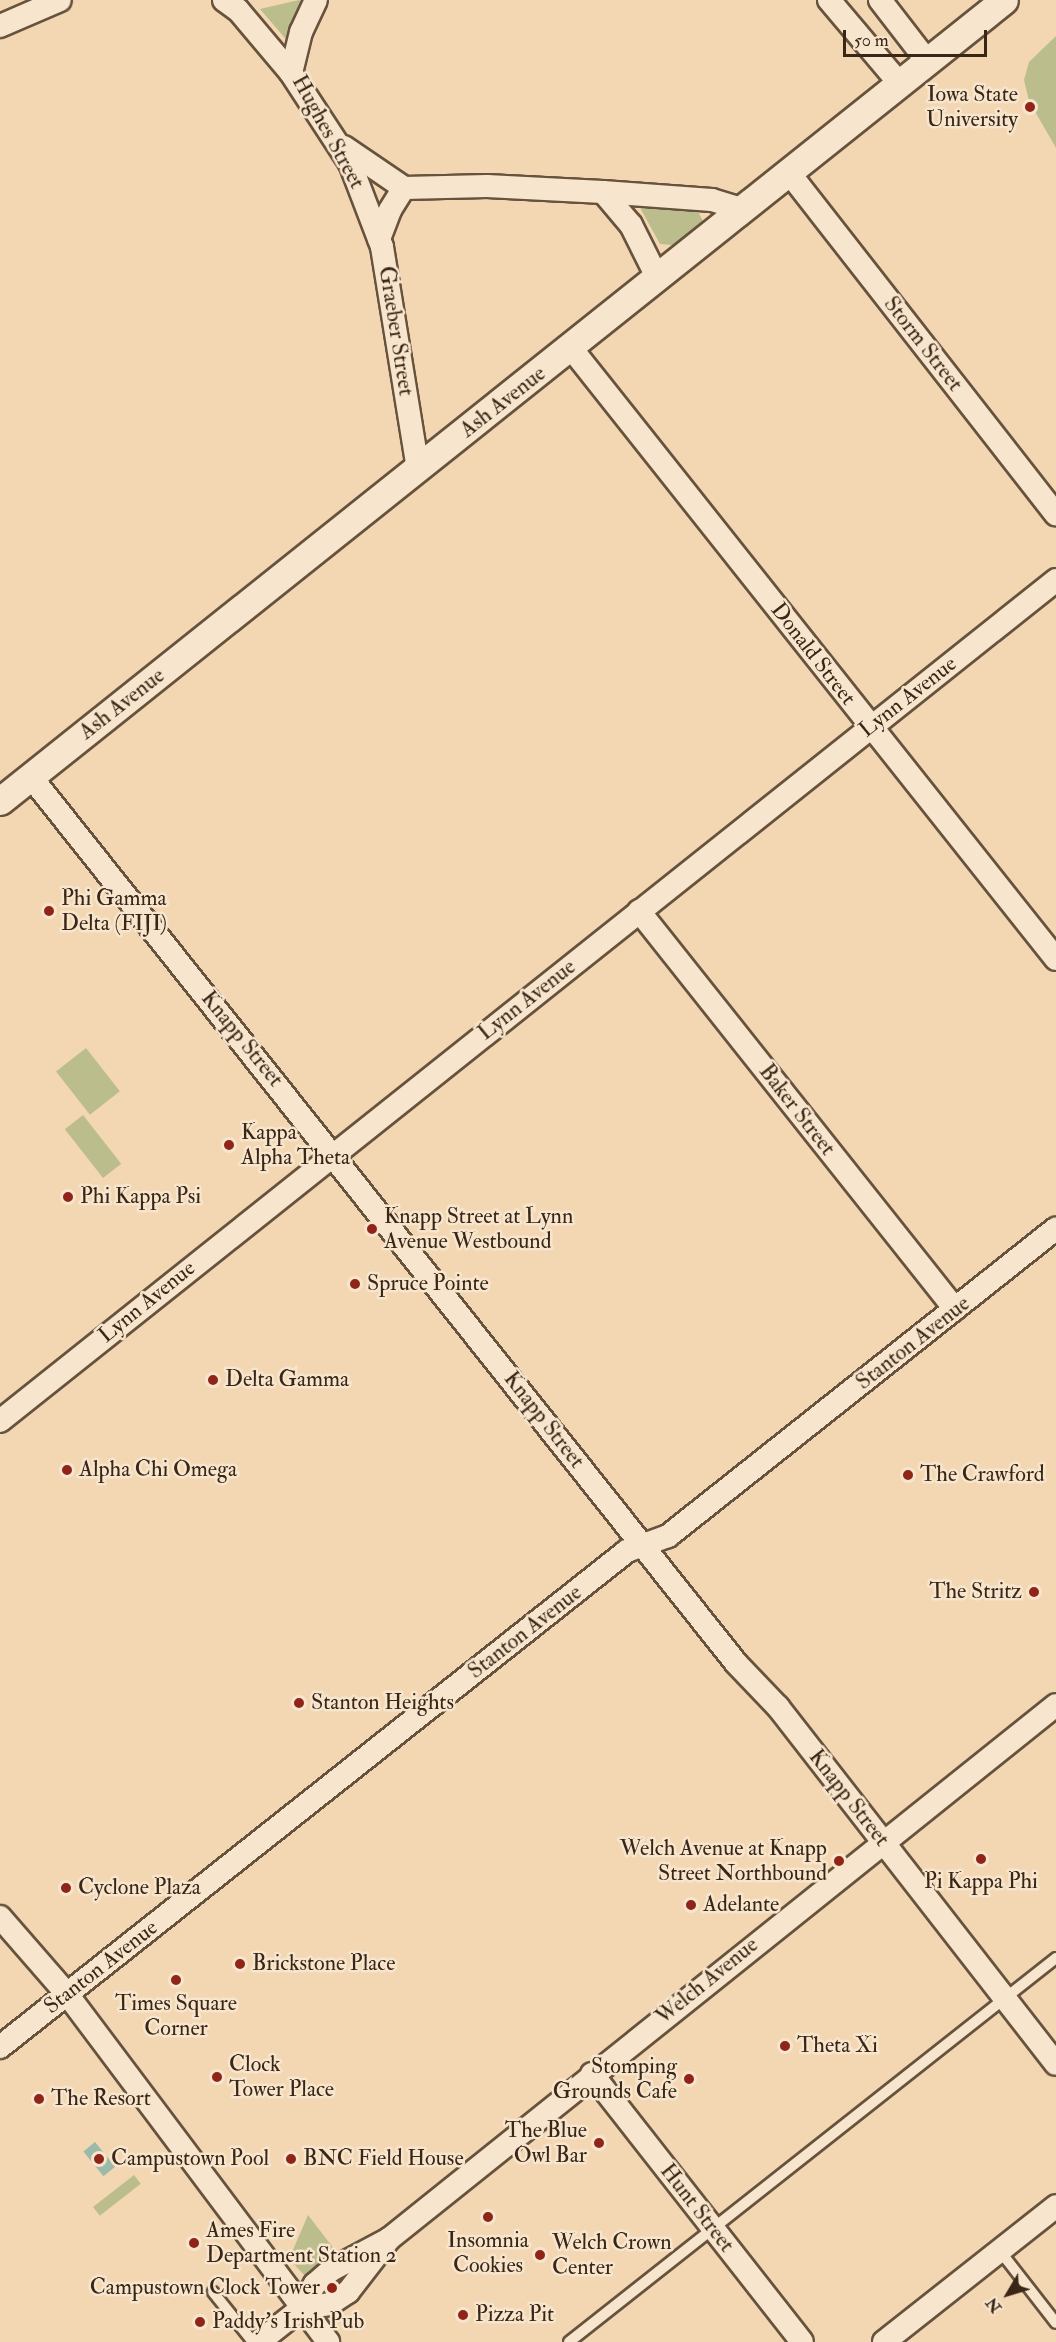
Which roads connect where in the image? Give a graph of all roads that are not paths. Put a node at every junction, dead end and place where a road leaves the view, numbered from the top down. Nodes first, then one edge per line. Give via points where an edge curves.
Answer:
1 (60, 0) edge
2 (224, 0) edge
3 (316, 0) edge
4 (829, 0) edge
5 (880, 0) edge
6 (1004, 0) edge
7 (0, 26) edge
8 (928, 62) junction
9 (291, 73) junction
10 (900, 84) junction
11 (338, 143) junction
12 (790, 174) junction
13 (404, 188) junction
14 (603, 192) junction
15 (363, 197) joint
16 (744, 210) junction
17 (379, 239) junction
18 (658, 279) junction
19 (571, 348) junction
20 (418, 469) junction
21 (1056, 514) edge
22 (1056, 580) edge
23 (871, 727) junction
24 (31, 777) junction
25 (0, 801) edge
26 (639, 911) junction
27 (1056, 959) edge
28 (333, 1153) junction
29 (1056, 1229) edge
30 (955, 1309) junction
31 (0, 1421) edge
32 (642, 1544) junction
33 (1056, 1705) edge
34 (883, 1842) junction
35 (0, 1917) edge
36 (1056, 1958) edge
37 (67, 1994) junction
38 (1005, 1999) junction
39 (0, 2047) edge
40 (1056, 2064) edge
41 (592, 2074) junction
42 (1056, 2206) edge
43 (712, 2229) junction
44 (1000, 2251) junction
45 (213, 2292) dead end
46 (302, 2308) junction
47 (1056, 2323) edge
48 (253, 2342) edge
49 (259, 2342) edge
50 (328, 2342) edge
51 (569, 2342) edge
52 (802, 2342) edge
53 (884, 2342) edge

1 - 7 street
2 - 9 street via 238,10
3 - 9 street, Hughes Street
4 - 10 street
5 - 8 street
6 - 8 street, Ash Avenue
8 - 10 street, Ash Avenue
9 - 11 street, Hughes Street
10 - 12 street, Ash Avenue
11 - 13 street
11 - 15 street, Hughes Street
12 - 16 street, Ash Avenue
12 - 21 street, Storm Street
13 - 14 street via 487,186
13 - 17 street
14 - 16 street via 712,200
14 - 18 street via 630,225
15 - 17 street, Graeber Street
16 - 18 street, Ash Avenue
17 - 20 street, Graeber Street
18 - 19 street, Ash Avenue
19 - 20 street, Ash Avenue
19 - 23 street, Donald Street
20 - 24 street, Ash Avenue
22 - 23 street, Lynn Avenue
23 - 26 street, Lynn Avenue
23 - 27 street, Donald Street
24 - 25 street, Ash Avenue
24 - 28 street, Knapp Street
26 - 28 street, Lynn Avenue
26 - 30 street, Baker Street
28 - 31 street, Lynn Avenue
28 - 32 street, Knapp Street
29 - 30 street, Stanton Avenue
30 - 32 street, Stanton Avenue via 668,1536
32 - 34 street, Knapp Street
32 - 37 street, Stanton Avenue via 623,1554
33 - 34 street, Welch Avenue
34 - 38 street, Knapp Street
34 - 41 street, Welch Avenue
35 - 37 street
36 - 38 lane
37 - 39 street, Stanton Avenue
37 - 46 street
38 - 40 street, Knapp Street
38 - 43 lane
41 - 43 street, Hunt Street
41 - 46 street, Welch Avenue via 389,2239 331,2270 315,2284
42 - 44 street
43 - 51 lane
43 - 52 street, Hunt Street
44 - 47 lane
44 - 53 street
45 - 48 lane
46 - 49 street, Welch Avenue
46 - 50 street

